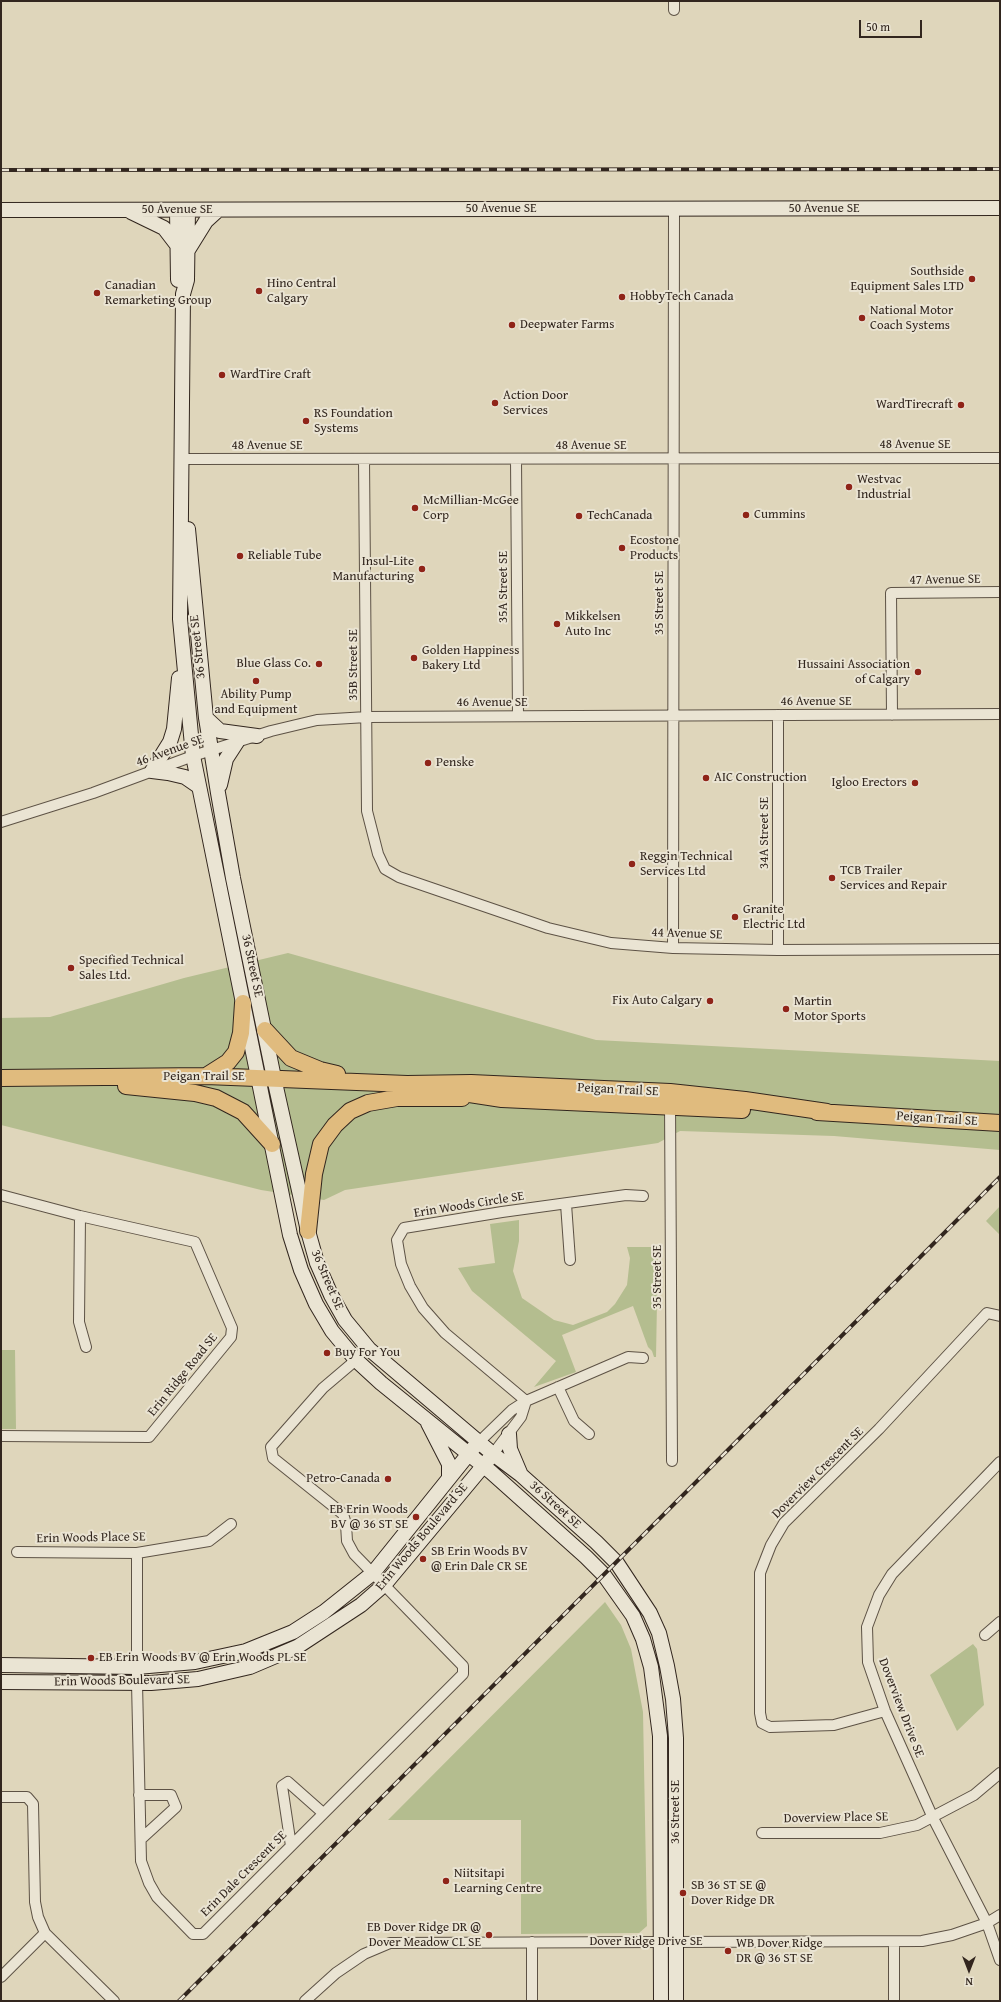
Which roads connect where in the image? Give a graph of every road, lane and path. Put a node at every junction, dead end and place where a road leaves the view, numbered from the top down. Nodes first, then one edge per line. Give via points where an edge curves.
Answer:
1 (1000, 208) edge
2 (1, 210) edge
3 (127, 210) junction
4 (182, 210) junction
5 (218, 210) junction
6 (674, 210) junction
7 (182, 248) junction
8 (674, 458) junction
9 (1000, 458) edge
10 (182, 459) junction
11 (364, 459) junction
12 (516, 459) junction
13 (1000, 592) edge
14 (182, 650) junction
15 (1000, 714) edge
16 (673, 715) junction
17 (778, 715) junction
18 (892, 715) junction
19 (518, 716) junction
20 (367, 717) junction
21 (206, 718) junction
22 (258, 736) junction
23 (236, 742) junction
24 (211, 750) junction
25 (193, 756) junction
26 (152, 771) junction
27 (198, 786) junction
28 (218, 793) junction
29 (1, 822) edge
30 (385, 869) joint
31 (673, 948) junction
32 (1000, 949) edge
33 (778, 950) junction
34 (243, 1003) junction
35 (265, 1030) junction
36 (206, 1076) junction
37 (258, 1077) junction
38 (1, 1078) edge
39 (274, 1078) junction
40 (97, 1079) junction
41 (368, 1082) junction
42 (407, 1084) junction
43 (502, 1099) junction
44 (670, 1100) junction
45 (1000, 1123) edge
46 (272, 1144) junction
47 (1, 1196) edge
48 (643, 1196) dead end
49 (566, 1204) junction
50 (80, 1216) junction
51 (308, 1231) junction
52 (570, 1260) dead end
53 (1000, 1316) edge
54 (86, 1347) dead end
55 (643, 1358) dead end
56 (356, 1360) junction
57 (558, 1387) junction
58 (526, 1401) junction
59 (426, 1419) junction
60 (509, 1434) junction
61 (589, 1434) dead end
62 (1, 1436) edge
63 (479, 1442) junction
64 (469, 1454) junction
65 (493, 1454) junction
66 (672, 1461) dead end
67 (483, 1465) junction
68 (998, 1468) edge
69 (521, 1475) junction
70 (449, 1478) junction
71 (231, 1524) dead end
72 (17, 1552) dead end
73 (138, 1552) junction
74 (373, 1573) junction
75 (385, 1584) junction
76 (1000, 1622) edge
77 (985, 1636) dead end
78 (1, 1665) edge
79 (136, 1667) junction
80 (1, 1682) edge
81 (136, 1683) junction
82 (885, 1710) junction
83 (1000, 1773) edge
84 (139, 1795) junction
85 (1, 1798) edge
86 (323, 1813) junction
87 (933, 1818) junction
88 (762, 1833) dead end
89 (141, 1839) junction
90 (291, 1846) junction
91 (1000, 1915) edge
92 (987, 1923) junction
93 (44, 1934) junction
94 (532, 1942) junction
95 (661, 1942) junction
96 (676, 1942) junction
97 (894, 1942) junction
98 (1000, 1960) edge
99 (1, 1977) edge
100 (114, 2001) edge
101 (305, 2001) edge
102 (532, 2001) edge
103 (662, 2001) edge
104 (676, 2001) edge
105 (894, 2001) edge

1 - 6 street, 50 Avenue SE
2 - 3 street, 50 Avenue SE
3 - 4 street, 50 Avenue SE
3 - 7 street via 164,228
4 - 5 street, 50 Avenue SE
4 - 7 street, 36 Street SE
5 - 6 street, 50 Avenue SE
5 - 7 street
6 - 8 street, 35 Street SE
7 - 10 street, 36 Street SE via 187,280 183,294
8 - 9 street, 48 Avenue SE
8 - 12 street, 48 Avenue SE
8 - 16 street, 35 Street SE
10 - 11 street, 48 Avenue SE
10 - 14 street, 36 Street SE
10 - 21 street, 36 Street SE
11 - 12 street, 48 Avenue SE
11 - 20 street, 35B Street SE
12 - 19 street, 35A Street SE
13 - 18 street, 47 Avenue SE via 891,593
14 - 25 street, 36 Street SE
14 - 26 street via 174,729 170,742
15 - 18 street, 46 Avenue SE
16 - 17 street, 46 Avenue SE
16 - 19 street, 46 Avenue SE
16 - 31 street, 35 Street SE
17 - 18 street, 46 Avenue SE
17 - 33 street, 34A Street SE
19 - 20 street, 46 Avenue SE
20 - 22 street, 46 Avenue SE via 317,720
20 - 30 street, 35B Street SE via 367,811 378,854
21 - 22 street via 220,731
21 - 24 street, 36 Street SE
22 - 23 street, 46 Avenue SE
23 - 24 street, 46 Avenue SE
23 - 28 street via 226,759
24 - 25 street, 46 Avenue SE
24 - 28 street, 36 Street SE
25 - 26 street, 46 Avenue SE
25 - 27 street, 36 Street SE
26 - 27 street via 185,777
26 - 29 street, 46 Avenue SE via 94,793
27 - 34 street, 36 Street SE
28 - 35 street, 36 Street SE
30 - 31 street, 44 Avenue SE via 399,878 548,928 611,943
31 - 33 street, 44 Avenue SE
32 - 33 street, 44 Avenue SE
34 - 36 main road via 242,1032 236,1052 228,1062
34 - 37 street, 36 Street SE
35 - 39 street, 36 Street SE
35 - 41 main road via 291,1058 320,1070
36 - 37 main road, Peigan Trail SE
36 - 40 main road, Peigan Trail SE
37 - 39 main road, Peigan Trail SE
37 - 46 street, 36 Street SE
38 - 40 main road, Peigan Trail SE
39 - 41 main road, Peigan Trail SE
39 - 51 street, 36 Street SE
40 - 46 main road via 131,1087 195,1093 216,1098 243,1112
41 - 42 main road, Peigan Trail SE
42 - 43 main road, Peigan Trail SE
42 - 44 main road, Peigan Trail SE via 471,1083
43 - 44 main road, Peigan Trail SE
43 - 51 main road via 397,1098 368,1103 350,1111 335,1125 321,1144 314,1174
44 - 45 main road, Peigan Trail SE via 745,1100 827,1112
44 - 66 street, 35 Street SE
46 - 56 street, 36 Street SE via 284,1211 301,1270 316,1304 332,1331
47 - 50 street, Erin Ridge Road SE
48 - 49 street, Erin Woods Circle SE via 626,1195
49 - 52 street
49 - 58 street, Erin Woods Circle SE via 404,1228 397,1240 401,1264 423,1308 445,1333
50 - 54 street via 79,1322
50 - 62 street, Erin Ridge Road SE via 195,1242 232,1328 231,1337 149,1437
51 - 63 street, 36 Street SE via 331,1296 345,1320 369,1349
53 - 82 street, Doverview Crescent SE via 987,1313 879,1429 784,1523 771,1545 760,1573 762,1723 770,1726 834,1725
55 - 57 street via 628,1357
56 - 59 street, 36 Street SE via 381,1384
56 - 74 street, Erin Dale Crescent SE via 323,1388 271,1447 273,1458 343,1514 347,1541 354,1554
57 - 58 street
57 - 61 street via 574,1421
58 - 60 street via 521,1417
58 - 63 street via 512,1410
59 - 64 street, 36 Street SE
59 - 70 street via 449,1464
60 - 65 street
60 - 69 street via 510,1449
63 - 64 street, Erin Woods Boulevard SE
63 - 65 street, 36 Street SE
64 - 67 street, 36 Street SE
64 - 70 street, Erin Woods Boulevard SE
65 - 67 street, Erin Woods Boulevard SE
65 - 69 street, 36 Street SE
67 - 75 street, Erin Woods Boulevard SE
67 - 95 street, 36 Street SE via 604,1575 629,1610 643,1639 651,1667 660,1736
68 - 82 street, Doverview Drive SE via 892,1574 879,1595 867,1627 868,1662
69 - 96 street, 36 Street SE via 617,1563 650,1613 659,1633 674,1699
70 - 74 street, Erin Woods Boulevard SE
71 - 73 street, Erin Woods Place SE via 209,1541
72 - 73 street, Erin Woods Place SE
73 - 79 street, Erin Dale Crescent SE
74 - 75 street, Erin Dale Crescent SE
74 - 79 street, Erin Woods Boulevard SE via 324,1612 293,1632 246,1652 195,1662
75 - 81 street, Erin Woods Boulevard SE via 361,1605 296,1647 250,1667 198,1679
75 - 86 street, Erin Dale Crescent SE via 463,1666 463,1674
76 - 77 street
78 - 79 street, Erin Woods Boulevard SE
79 - 81 street, Erin Dale Crescent SE
80 - 81 street, Erin Woods Boulevard SE
81 - 84 street, Erin Dale Crescent SE
82 - 87 street, Doverview Drive SE
83 - 87 street, Doverview Place SE via 974,1795
84 - 89 street, Erin Dale Crescent SE
84 - 89 street via 171,1795 176,1808
85 - 93 street via 27,1797 33,1804 35,1902
86 - 90 street, Erin Dale Crescent SE
86 - 90 street via 288,1782 282,1786
87 - 88 street, Doverview Place SE via 917,1825 880,1833
87 - 92 street, Doverview Drive SE
89 - 90 street, Erin Dale Crescent SE via 141,1861 149,1883 157,1897 193,1934 203,1934
91 - 92 street, Dover Ridge Drive SE
92 - 97 street, Dover Ridge Drive SE via 952,1935 922,1941
92 - 98 street, Doverview Drive SE
93 - 99 street
93 - 100 street
94 - 95 street, Dover Ridge Drive SE
94 - 101 street, Dover Ridge Drive SE via 390,1943 364,1954 336,1973
94 - 102 street
95 - 96 street, Dover Ridge Drive SE
95 - 103 street, 36 Street SE
96 - 97 street, Dover Ridge Drive SE
96 - 104 street, 36 Street SE
97 - 105 street

